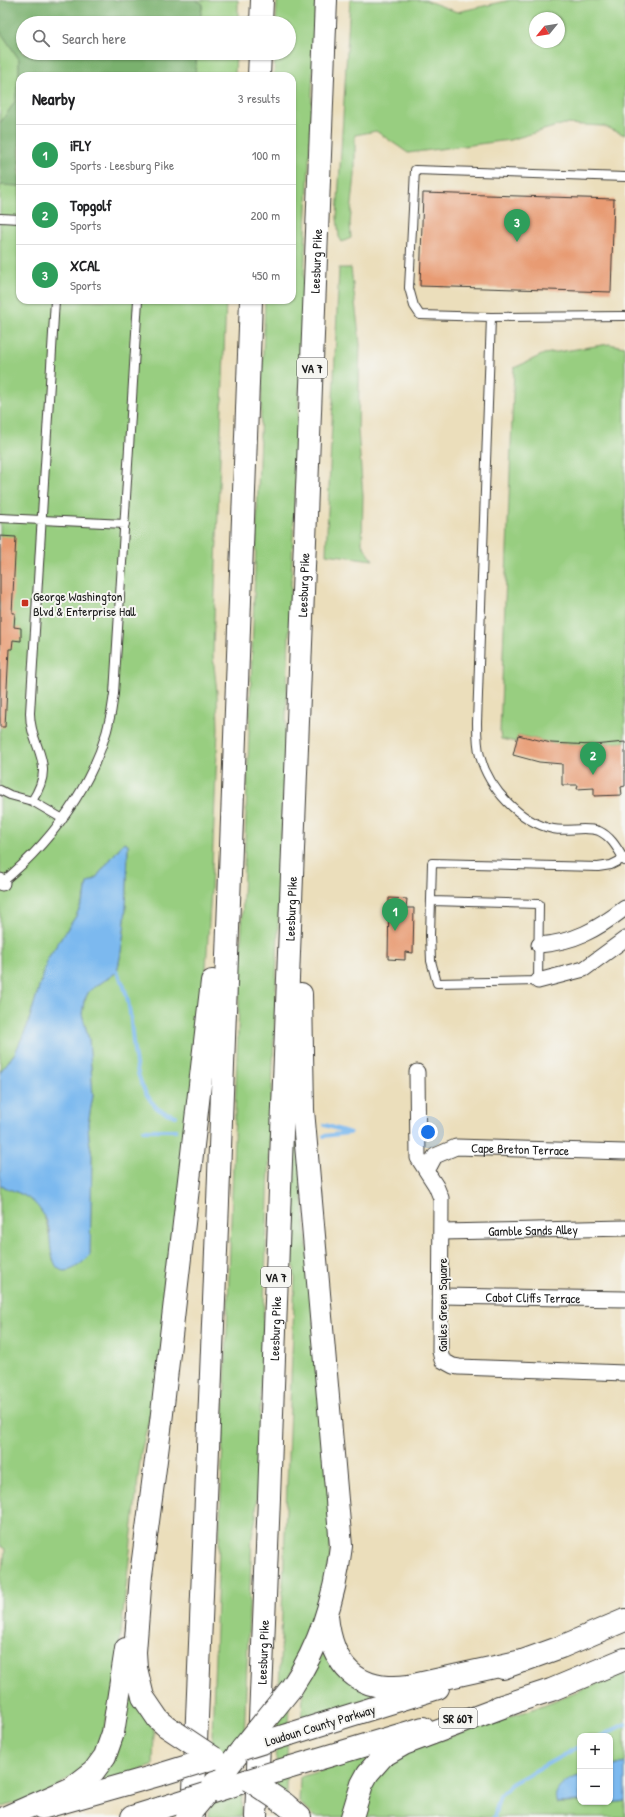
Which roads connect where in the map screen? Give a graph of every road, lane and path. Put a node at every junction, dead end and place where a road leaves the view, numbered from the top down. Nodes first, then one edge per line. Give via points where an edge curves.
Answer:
1 (262, 0) edge
2 (326, 0) edge
3 (261, 16) edge
4 (260, 60) edge
5 (259, 72) edge
6 (625, 177) edge
7 (0, 218) edge
8 (16, 219) edge
9 (55, 304) edge
10 (138, 304) edge
11 (250, 304) edge
12 (625, 316) edge
13 (491, 317) junction
14 (0, 518) edge
15 (42, 520) junction
16 (125, 524) junction
17 (298, 737) junction
18 (233, 755) junction
19 (0, 790) edge
20 (32, 801) junction
21 (63, 819) junction
22 (625, 859) edge
23 (1, 883) edge
24 (431, 901) junction
25 (625, 908) edge
26 (625, 939) edge
27 (538, 946) junction
28 (538, 981) junction
29 (417, 1072) dead end
30 (625, 1152) edge
31 (427, 1171) junction
32 (625, 1228) edge
33 (442, 1232) junction
34 (441, 1296) junction
35 (625, 1300) edge
36 (625, 1373) edge
37 (141, 1575) junction
38 (327, 1615) junction
39 (625, 1620) edge
40 (625, 1659) edge
41 (522, 1662) junction
42 (516, 1702) junction
43 (242, 1749) junction
44 (221, 1762) junction
45 (249, 1780) junction
46 (206, 1794) junction
47 (293, 1810) edge
48 (6, 1817) edge
49 (10, 1817) edge
50 (132, 1817) edge
51 (187, 1817) edge
52 (193, 1817) edge
53 (256, 1817) edge
54 (352, 1817) edge

1 - 3 main road
2 - 17 main road, Leesburg Pike / VA 7
4 - 5 main road
6 - 13 lane via 415,170 409,288 414,306 420,315
7 - 8 lane
9 - 15 lane
10 - 16 lane
11 - 18 main road
12 - 13 lane
13 - 22 lane via 477,723 480,756 489,777 500,793 512,807 530,821 554,829 598,831 610,838
14 - 15 lane
15 - 16 lane
15 - 20 lane via 30,717 31,728 44,765 40,786
16 - 21 lane via 113,705 102,745 89,776
17 - 38 main road via 303,1110 341,1546 336,1586
17 - 53 main road, Leesburg Pike / VA 7
18 - 37 main road via 206,1037
18 - 52 main road
19 - 20 lane
20 - 21 lane
21 - 23 lane
22 - 24 lane via 598,868 432,863
24 - 27 lane via 539,904
24 - 28 lane via 431,961 438,983
25 - 27 street via 605,924 583,936
26 - 28 street via 584,969
27 - 28 lane
29 - 31 street, Gailes Green Square via 418,1153
30 - 31 street, Cape Breton Terrace via 456,1147 435,1156
31 - 33 street, Gailes Green Square via 441,1198
32 - 33 street, Gamble Sands Alley
33 - 34 street, Gailes Green Square
34 - 35 street, Cabot Cliffs Terrace
34 - 36 street, Gailes Green Square via 440,1351 442,1360 448,1364 459,1367
37 - 44 main road, bridge via 135,1652 143,1697 154,1715 166,1726
37 - 48 main road via 126,1644 113,1734 105,1756 94,1770 72,1788
38 - 41 main road via 332,1646 338,1657 355,1677 367,1684 394,1688 409,1686
38 - 43 main road, bridge via 311,1657 292,1687
39 - 41 main road, Loudoun County Parkway / SR 607
40 - 42 main road, SR 607 via 557,1688
41 - 43 main road, Loudoun County Parkway / SR 607, bridge
42 - 45 main road, SR 607, bridge
42 - 54 main road via 404,1744 383,1756 362,1784
43 - 44 main road
44 - 45 main road
44 - 46 main road
44 - 49 main road, bridge via 162,1774
45 - 46 main road, SR 607
45 - 47 main road, bridge
46 - 50 main road, SR 607, bridge
46 - 51 main road, bridge

